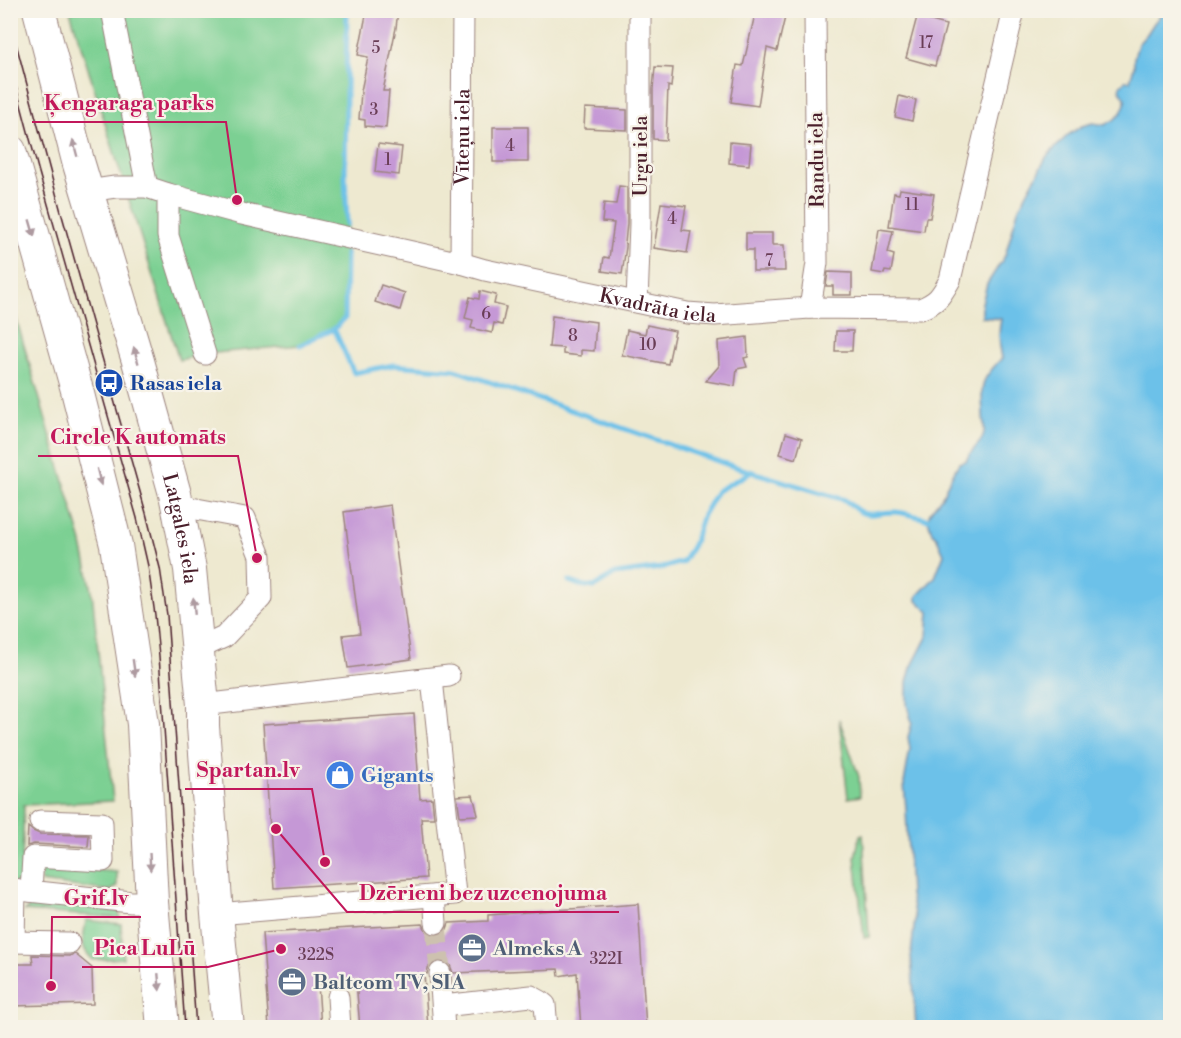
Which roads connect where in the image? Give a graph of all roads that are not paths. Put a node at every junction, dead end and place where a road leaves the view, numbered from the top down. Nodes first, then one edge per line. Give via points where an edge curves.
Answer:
1 (39, 10) edge
2 (112, 10) edge
3 (463, 10) edge
4 (640, 10) edge
5 (815, 10) edge
6 (1014, 10) edge
7 (10, 151) edge
8 (147, 186) junction
9 (88, 191) junction
10 (168, 194) junction
11 (461, 263) junction
12 (637, 302) junction
13 (810, 308) junction
14 (205, 354) dead end
15 (175, 494) junction
16 (198, 650) junction
17 (203, 705) junction
18 (40, 821) dead end
19 (19, 890) edge
20 (434, 896) junction
21 (152, 902) junction
22 (217, 914) junction
23 (436, 923) tunnel mouth
24 (13, 942) edge
25 (69, 944) dead end
26 (440, 973) tunnel mouth
27 (338, 997) dead end
28 (443, 1006) junction
29 (163, 1028) edge
30 (228, 1028) edge
31 (340, 1028) edge
32 (444, 1028) edge
33 (547, 1028) edge

9 -> 1 highway, Latgales iela
2 - 8 street
3 - 11 street, Vīteņu iela
4 - 12 street, Urgu iela
5 - 13 street, Randu iela via 817,263
6 - 13 street, Kvadrāta iela via 950,280 940,298 920,309
7 -> 21 highway via 116,545 143,724
8 - 9 street, Kvadrāta iela
8 - 10 street, Kvadrāta iela
15 -> 9 highway, Latgales iela
10 - 11 street, Kvadrāta iela
10 - 14 street via 168,236
11 - 12 street, Kvadrāta iela
12 - 13 street, Kvadrāta iela via 715,315
16 -> 15 highway, Latgales iela via 190,568
15 - 16 street via 191,507 245,518 260,556 261,598 224,638
16 - 17 highway, Latgales iela
17 - 20 street via 440,678 455,894
17 - 22 highway, Latgales iela
18 - 19 street via 102,823 103,861 33,857
19 - 21 street
19 - 24 street
20 - 22 street
20 - 23 street
21 -> 29 highway
22 - 30 highway, Latgales iela
24 - 25 street
26 - 28 street
27 - 31 street
28 - 32 street
28 - 33 street via 531,996 545,1005

